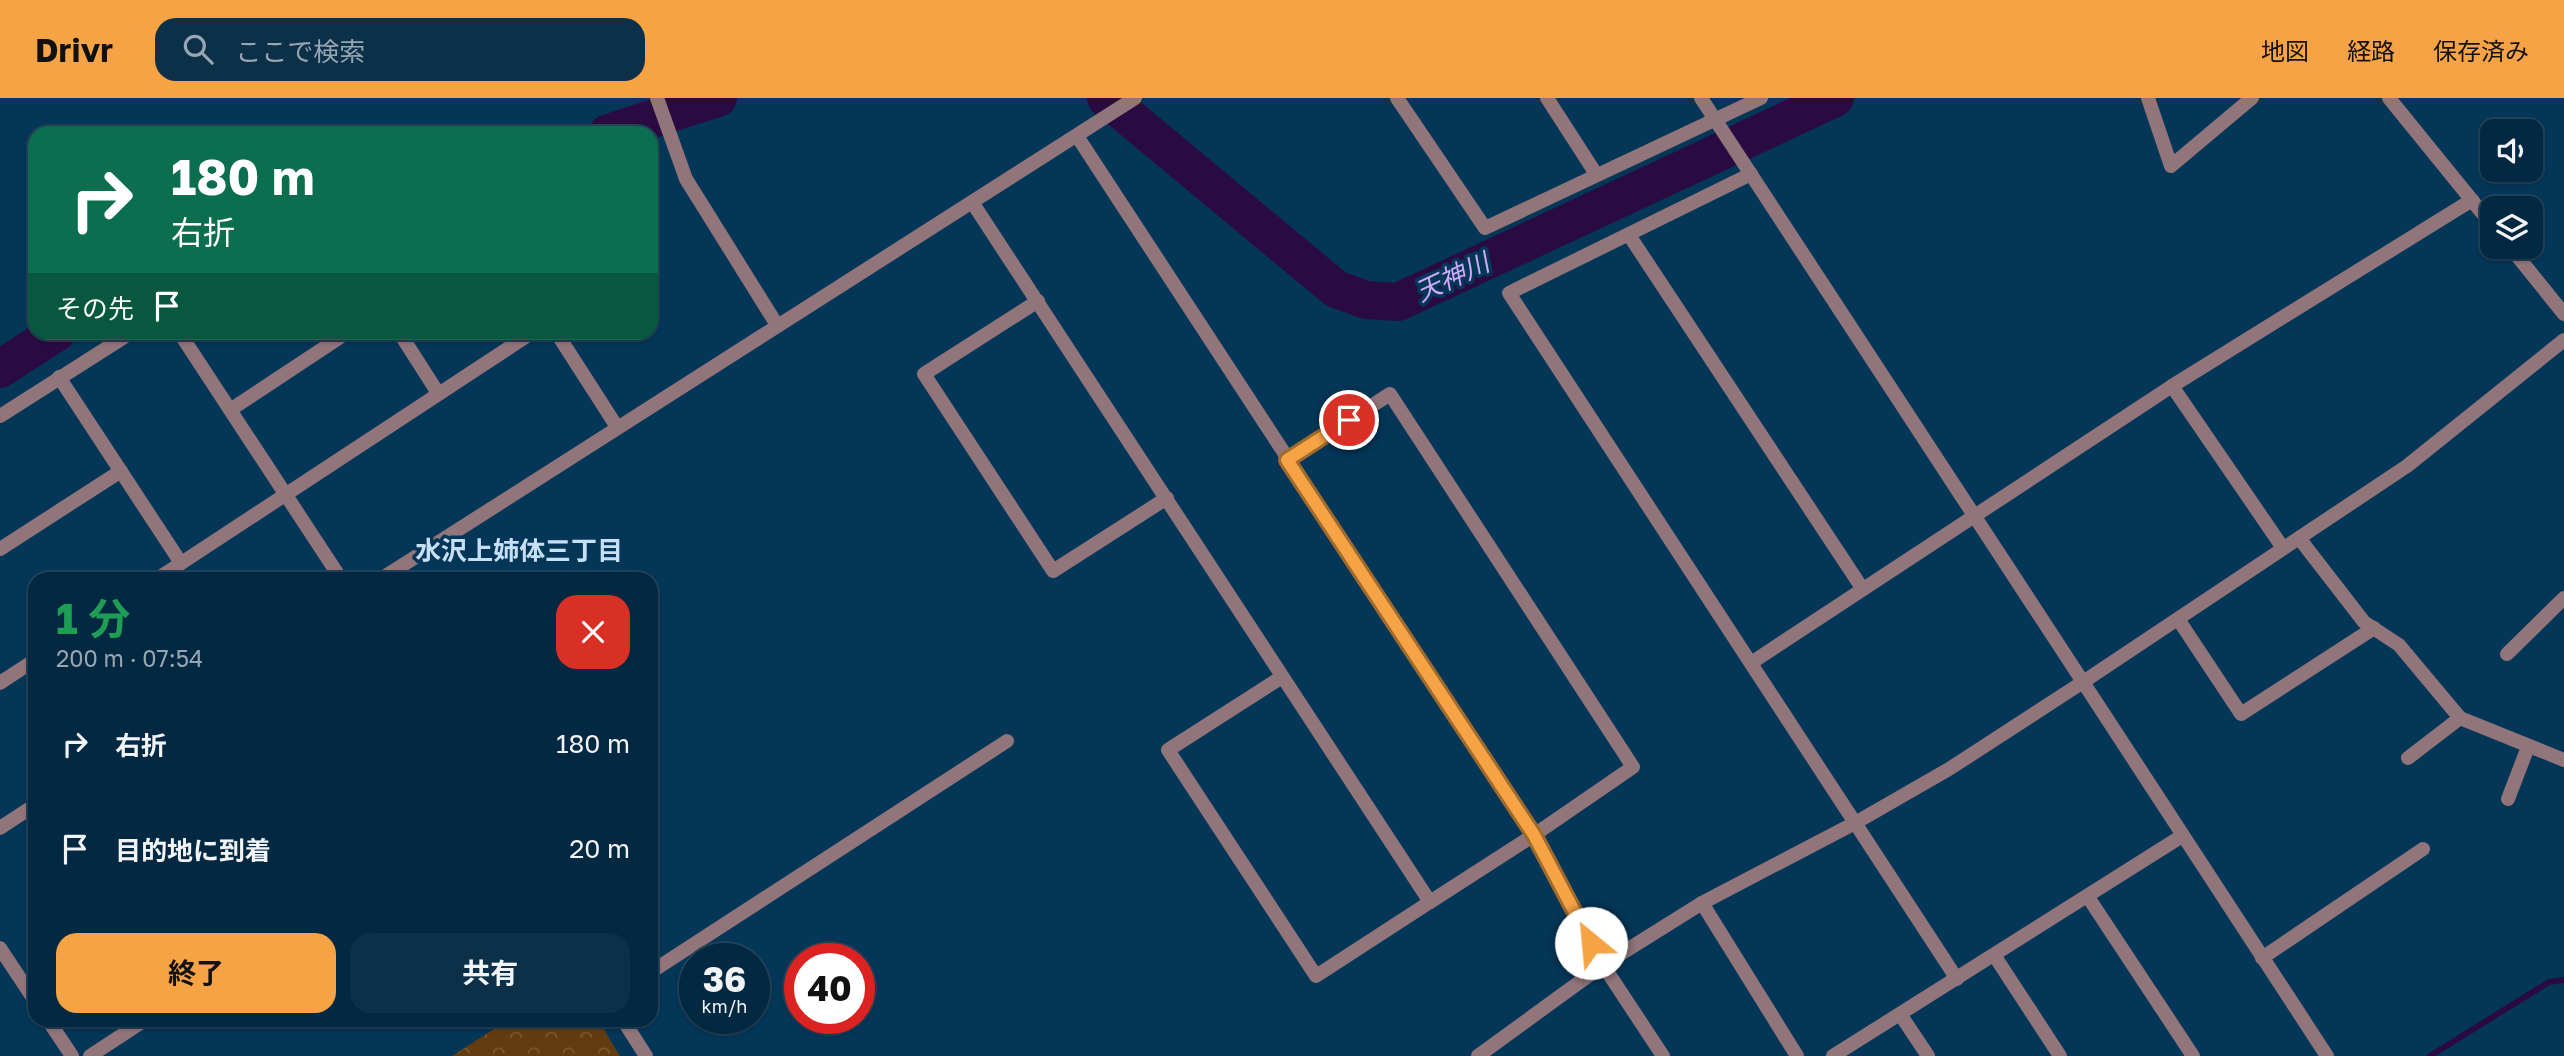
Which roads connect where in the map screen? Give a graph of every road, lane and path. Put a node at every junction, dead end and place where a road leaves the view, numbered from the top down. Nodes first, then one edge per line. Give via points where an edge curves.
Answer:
1 (657, 98) edge
2 (1135, 98) edge
3 (1397, 98) edge
4 (1546, 98) edge
5 (1701, 98) edge
6 (1760, 98) edge
7 (2148, 98) edge
8 (2252, 98) edge
9 (2389, 98) edge
10 (1715, 120) junction
11 (1077, 136) junction
12 (1597, 174) junction
13 (1751, 174) junction
14 (2472, 200) junction
15 (972, 202) junction
16 (2480, 210) edge
17 (1629, 235) junction
18 (2520, 259) edge
19 (1038, 301) junction
20 (2564, 314) edge
21 (777, 325) junction
22 (119, 340) edge
23 (184, 340) edge
24 (336, 340) edge
25 (404, 340) edge
26 (521, 340) edge
27 (561, 340) edge
28 (2564, 340) edge
29 (59, 377) junction
30 (2172, 386) junction
31 (438, 393) junction
32 (230, 410) junction
33 (0, 416) edge
34 (617, 427) junction
35 (1287, 460) junction
36 (121, 471) junction
37 (286, 494) junction
38 (1167, 498) junction
39 (1974, 516) junction
40 (2299, 538) junction
41 (2283, 548) junction
42 (0, 549) edge
43 (181, 563) junction
44 (168, 572) edge
45 (336, 572) edge
46 (393, 572) edge
47 (1862, 588) junction
48 (2564, 598) edge
49 (2178, 619) junction
50 (2374, 628) junction
51 (2507, 654) dead end
52 (1751, 663) junction
53 (28, 665) edge
54 (1282, 677) junction
55 (2083, 682) junction
56 (0, 683) edge
57 (2460, 719) junction
58 (1007, 741) dead end
59 (2528, 747) junction
60 (2408, 758) dead end
61 (2564, 760) edge
62 (2508, 799) dead end
63 (28, 810) edge
64 (1855, 823) junction
65 (0, 828) edge
66 (1534, 835) junction
67 (2182, 836) junction
68 (2423, 849) dead end
69 (2088, 897) junction
70 (1430, 902) junction
71 (1703, 903) junction
72 (0, 948) edge
73 (1994, 955) junction
74 (2262, 958) junction
75 (1603, 965) junction
76 (658, 967) edge
77 (1957, 978) junction
78 (28, 990) edge
79 (1900, 1014) junction
80 (53, 1027) edge
81 (134, 1027) edge
82 (627, 1027) edge
83 (72, 1056) edge
84 (90, 1056) edge
85 (646, 1056) edge
86 (1478, 1056) edge
87 (1663, 1056) edge
88 (1797, 1056) edge
89 (1833, 1056) edge
90 (1928, 1056) edge
91 (2060, 1056) edge
92 (2193, 1056) edge
93 (2327, 1056) edge

1 - 21 street via 686,179
2 - 11 street
3 - 12 street via 1485,228
4 - 12 street
5 - 10 street
6 - 10 street
7 - 8 street via 2171,166
9 - 14 street
10 - 12 street
10 - 13 street
11 - 15 street
11 - 35 street
13 - 17 street
13 - 39 street
14 - 16 street
14 - 30 street
15 - 19 street
15 - 21 street
17 - 47 street
17 - 52 street via 1509,293
18 - 20 street
19 - 38 street
19 - 38 street via 924,374 1054,571
21 - 34 street
22 - 29 street
23 - 32 street
24 - 32 street
25 - 31 street
26 - 31 street
27 - 34 street
28 - 40 street via 2407,466
29 - 33 street
29 - 36 street
30 - 39 street
30 - 41 street
31 - 37 street
32 - 37 street
34 - 46 street
35 - 66 street
35 - 66 street via 1390,394 1633,767
36 - 42 street
36 - 43 street
37 - 43 street
37 - 45 street
38 - 54 street
39 - 47 street
39 - 55 street
40 - 41 street
40 - 50 street
41 - 49 street
43 - 44 street
47 - 52 street
48 - 51 street
49 - 50 street via 2241,715
49 - 55 street
50 - 57 street via 2399,645
52 - 64 street
53 - 56 street
54 - 70 street
54 - 70 street via 1168,750 1316,976
55 - 64 street via 1949,769
55 - 67 street
57 - 59 street
57 - 60 street
58 - 76 street
59 - 61 street
59 - 62 street
63 - 65 street
64 - 71 street
64 - 77 street
66 - 70 street
66 - 75 street
67 - 69 street
67 - 74 street
68 - 74 street
69 - 73 street
69 - 92 street
71 - 75 street
71 - 88 street
72 - 78 street
73 - 77 street
73 - 91 street
74 - 93 street
75 - 86 street
75 - 87 street
77 - 79 street
79 - 89 street
79 - 90 street
80 - 83 street
81 - 84 street
82 - 85 street

